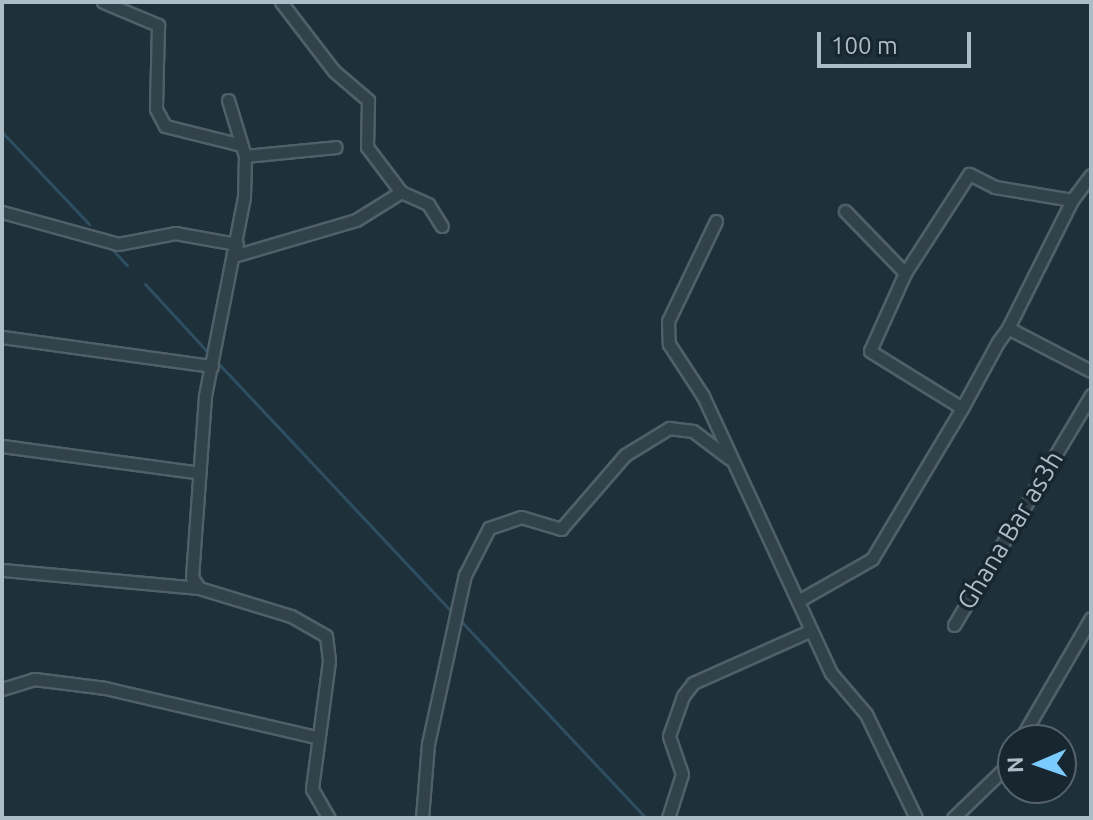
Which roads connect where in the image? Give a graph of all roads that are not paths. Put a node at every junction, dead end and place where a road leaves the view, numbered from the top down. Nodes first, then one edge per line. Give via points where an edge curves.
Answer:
1 (103, 2) edge
2 (281, 2) edge
3 (228, 100) dead end
4 (336, 147) dead end
5 (243, 150) junction
6 (1091, 175) edge
7 (401, 192) junction
8 (1072, 200) junction
9 (845, 211) dead end
10 (2, 212) edge
11 (716, 221) dead end
12 (442, 226) dead end
13 (237, 250) junction
14 (905, 273) junction
15 (1008, 328) junction
16 (2, 337) edge
17 (212, 366) junction
18 (1091, 371) edge
19 (1091, 395) edge
20 (962, 408) junction
21 (2, 446) edge
22 (731, 460) junction
23 (195, 472) junction
24 (2, 570) edge
25 (199, 588) junction
26 (798, 601) junction
27 (1091, 618) edge
28 (954, 625) dead end
29 (809, 631) junction
30 (2, 689) edge
31 (1029, 724) edge
32 (316, 737) junction
33 (997, 775) edge
34 (323, 815) edge
35 (422, 818) edge
36 (668, 818) edge
37 (916, 818) edge
38 (953, 818) edge

1 - 5 street via 158,25 156,109 165,126
2 - 7 street via 334,71 368,100 363,121 371,157
3 - 5 street
4 - 5 street
5 - 13 street
6 - 8 street
7 - 12 street via 428,204
7 - 13 street via 356,220
8 - 14 street via 995,187 969,174
8 - 15 street
9 - 14 street
10 - 13 street via 118,244 175,233
11 - 22 street via 667,333
13 - 17 street
14 - 20 street via 870,351
15 - 18 street
15 - 20 street
16 - 17 street
17 - 23 street
19 - 28 street, Ghana Bar as3h
20 - 26 street via 872,559
21 - 23 street
22 - 26 street
22 - 35 street via 693,431 669,428 625,455 561,529 521,517 489,528 465,575 428,744
23 - 25 street via 192,577
24 - 25 street
25 - 32 street via 291,616 326,636 329,661
26 - 29 street
27 - 31 street
29 - 36 street via 693,683 683,696 669,736 682,774
29 - 37 street via 872,725
30 - 32 street via 34,679 105,688
32 - 34 street via 312,789
33 - 38 street

